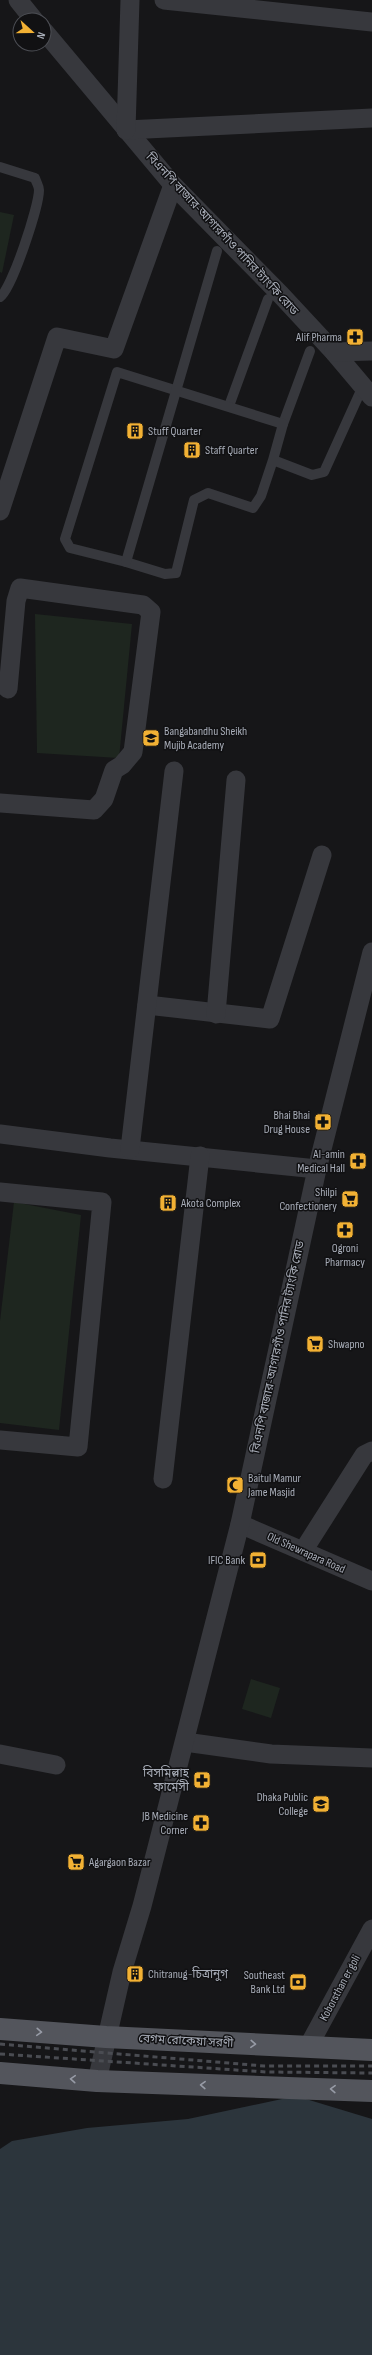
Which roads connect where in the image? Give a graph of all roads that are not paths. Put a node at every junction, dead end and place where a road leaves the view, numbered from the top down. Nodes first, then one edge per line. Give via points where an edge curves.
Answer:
1 (18, 0) edge
2 (130, 0) edge
3 (164, 0) edge
4 (28, 12) edge
5 (372, 22) edge
6 (52, 41) edge
7 (372, 118) edge
8 (126, 130) junction
9 (0, 167) edge
10 (173, 185) junction
11 (217, 251) dead end
12 (0, 297) edge
13 (268, 299) dead end
14 (310, 351) dead end
15 (372, 351) edge
16 (334, 352) junction
17 (177, 390) junction
18 (367, 392) edge
19 (229, 406) junction
20 (283, 424) junction
21 (273, 460) junction
22 (0, 511) edge
23 (126, 562) junction
24 (8, 689) dead end
25 (174, 771) dead end
26 (236, 780) dead end
27 (0, 803) edge
28 (322, 855) dead end
29 (372, 952) edge
30 (147, 1005) junction
31 (216, 1014) junction
32 (364, 1022) edge
33 (0, 1134) edge
34 (130, 1149) junction
35 (200, 1156) junction
36 (317, 1169) junction
37 (0, 1192) edge
38 (0, 1440) edge
39 (372, 1451) edge
40 (163, 1479) dead end
41 (240, 1524) junction
42 (303, 1551) junction
43 (372, 1581) edge
44 (185, 1742) junction
45 (0, 1754) edge
46 (372, 1758) edge
47 (56, 1765) dead end
48 (372, 1929) edge
49 (0, 2029) edge
50 (106, 2037) junction
51 (308, 2047) junction
52 (372, 2050) edge
53 (0, 2073) edge
54 (97, 2081) junction
55 (372, 2091) edge

1 - 4 street
2 - 8 street
3 - 5 street
6 - 8 street, বিএনপি বাজার-আগারগাঁও পানির ট্যাংকি রোড
7 - 8 street
8 - 10 street, বিএনপি বাজার-আগারগাঁও পানির ট্যাংকি রোড
9 - 12 lane via 35,178 39,189 24,247 9,285
10 - 16 street, বিএনপি বাজার-আগারগাঁও পানির ট্যাংকি রোড
10 - 22 street via 114,349 57,337
11 - 17 lane
13 - 19 lane
14 - 20 lane
15 - 16 street
16 - 18 street, বিএনপি বাজার-আগারগাঁও পানির ট্যাংকি রোড
17 - 19 lane
17 - 23 lane
17 - 23 lane via 117,372 65,539 70,548
18 - 21 lane via 324,472 312,475
19 - 20 lane
20 - 21 lane
21 - 23 lane via 261,496 254,508 208,493 194,500 176,573 165,574
24 - 27 street via 16,601 20,588 144,605 151,612 133,752 114,770 104,799 94,810
25 - 30 street
26 - 31 street
28 - 31 street via 270,1019
29 - 32 street, বিএনপি বাজার-আগারগাঁও পানির ট্যাংকি রোড
30 - 31 street
30 - 34 street
32 - 36 street, বিএনপি বাজার-আগারগাঁও পানির ট্যাংকি রোড
33 - 34 street
34 - 35 street
35 - 36 street
35 - 40 street
36 - 41 street, বিএনপি বাজার-আগারগাঁও পানির ট্যাংকি রোড
37 - 38 street via 102,1202 78,1447
39 - 42 street via 364,1455
41 - 42 street, Old Shewrapara Road
41 - 44 street, বিএনপি বাজার-আগারগাঁও পানির ট্যাংকি রোড
42 - 43 street, Old Shewrapara Road
44 - 46 street via 271,1754
44 - 50 street, বিএনপি বাজার-আগারগাঁও পানির ট্যাংকি রোড
45 - 47 street
48 - 51 street, Koborsthan er goli
49 -> 50 main road, বেগম রোকেয়া সরণী
50 -> 51 main road, বেগম রোকেয়া সরণী
50 - 54 street, বিএনপি বাজার-আগারগাঁও পানির ট্যাংকি রোড
51 - 52 main road, বেগম রোকেয়া সরণী
54 -> 53 main road
55 -> 54 main road

